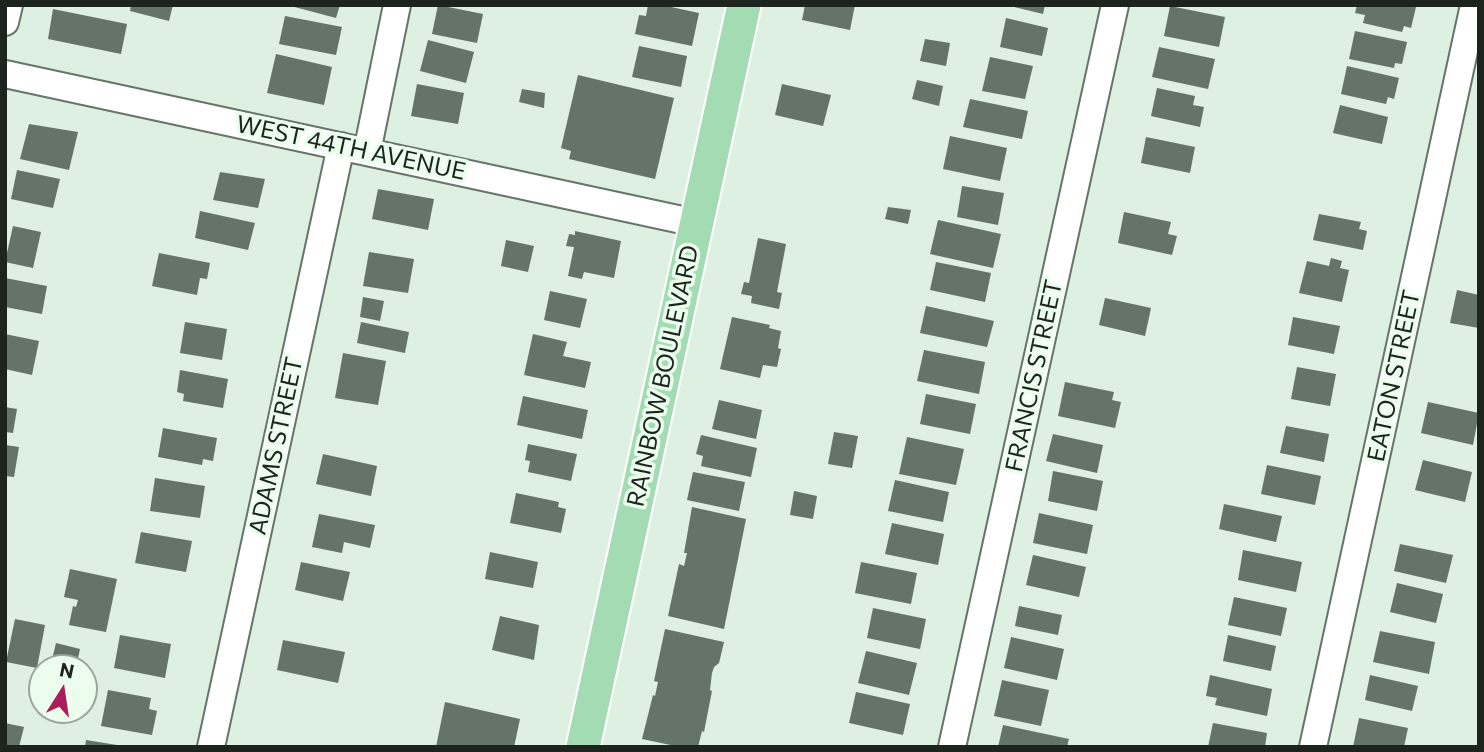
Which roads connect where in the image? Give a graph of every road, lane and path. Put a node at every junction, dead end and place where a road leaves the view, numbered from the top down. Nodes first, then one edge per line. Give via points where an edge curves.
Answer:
1 (9, 5) edge
2 (397, 5) edge
3 (744, 5) edge
4 (1115, 5) edge
5 (1474, 5) edge
6 (5, 22) edge
7 (5, 74) edge
8 (341, 146) junction
9 (368, 152) junction
10 (696, 223) junction
11 (211, 747) edge
12 (583, 747) edge
13 (952, 747) edge
14 (1313, 747) edge

1 - 6 street
2 - 9 street
3 - 10 main road, RAINBOW BOULEVARD
4 - 13 street, FRANCIS STREET
5 - 14 street, EATON STREET
7 - 8 street, WEST 44TH AVENUE
8 - 9 street, WEST 44TH AVENUE
8 - 11 street, ADAMS STREET
9 - 10 street, WEST 44TH AVENUE
10 - 12 main road, RAINBOW BOULEVARD

